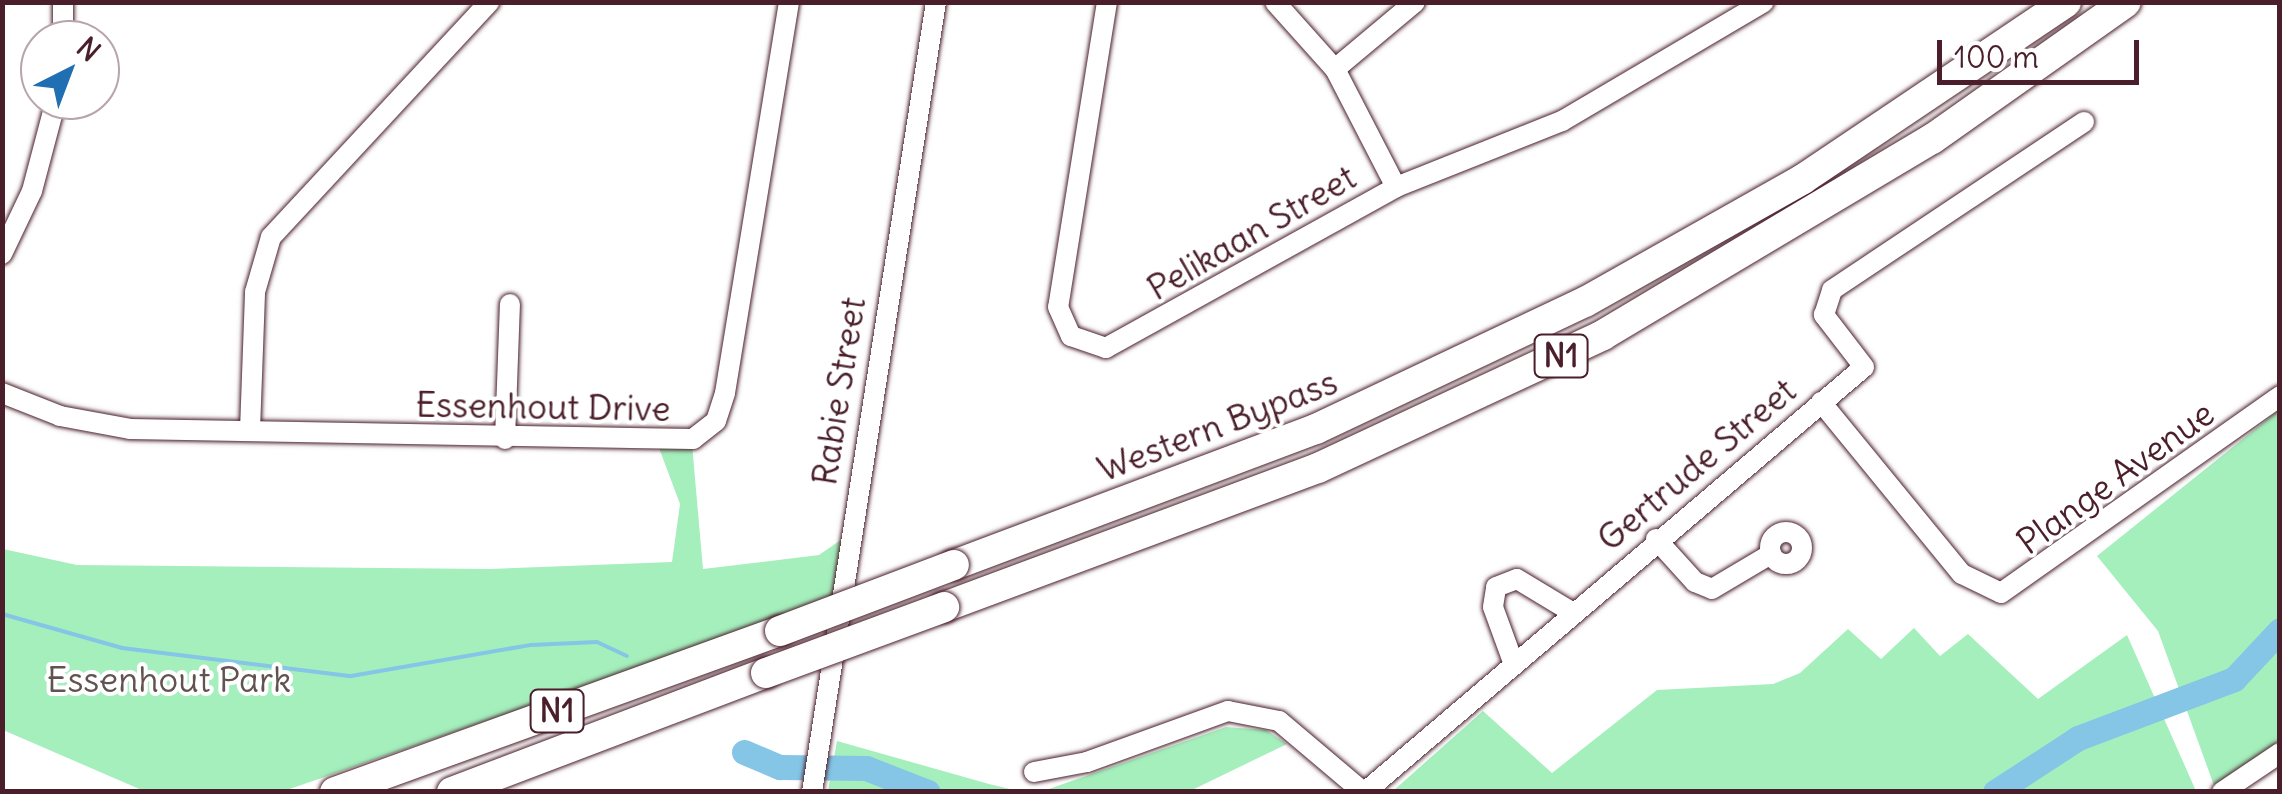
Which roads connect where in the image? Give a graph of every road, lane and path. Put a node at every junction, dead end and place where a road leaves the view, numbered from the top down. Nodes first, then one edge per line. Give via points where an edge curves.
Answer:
1 (489, 2) edge
2 (789, 2) edge
3 (936, 2) edge
4 (1107, 2) edge
5 (1275, 2) edge
6 (1415, 2) edge
7 (1764, 2) edge
8 (2066, 2) edge
9 (2126, 2) edge
10 (1335, 69) junction
11 (51, 120) edge
12 (2084, 122) dead end
13 (1396, 187) junction
14 (2, 254) edge
15 (510, 304) dead end
16 (2, 394) edge
17 (2280, 396) edge
18 (1820, 402) junction
19 (250, 430) junction
20 (505, 439) junction
21 (1656, 540) junction
22 (1771, 554) dead end
23 (1570, 611) junction
24 (1512, 659) junction
25 (2280, 753) edge
26 (1034, 772) dead end
27 (813, 789) edge
28 (335, 792) edge
29 (452, 792) edge
30 (1364, 792) edge
31 (2222, 792) edge

1 - 19 street via 271,237 255,292
2 - 20 street, Essenhout Drive via 716,421 693,440 670,443
3 - 27 street, Rabie Street
4 - 13 street, Pelikaan Street via 1058,307 1066,330 1082,343 1116,345
5 - 10 street
6 - 10 street
7 - 13 street, Pelikaan Street via 1552,127
8 - 28 highway, Western Bypass / N1, bridge via 1802,179 1567,311 1316,429
9 - 29 highway, N1, bridge via 1932,139 1603,335 1318,468
10 - 13 street
11 - 14 street via 32,191
12 - 18 street, Gertrude Street via 1832,290 1824,315 1864,367
15 - 20 street
16 - 19 street, Essenhout Drive via 94,424
17 - 18 street, Plange Avenue via 2022,586 1983,590
18 - 21 street, Gertrude Street
19 - 20 street, Essenhout Drive
21 - 22 street via 1712,589
21 - 23 street, Gertrude Street
23 - 24 street, Gertrude Street
23 - 24 street via 1517,580 1496,586 1492,606
24 - 30 street, Gertrude Street
25 - 31 street
26 - 30 street via 1087,762 1228,711 1278,721

